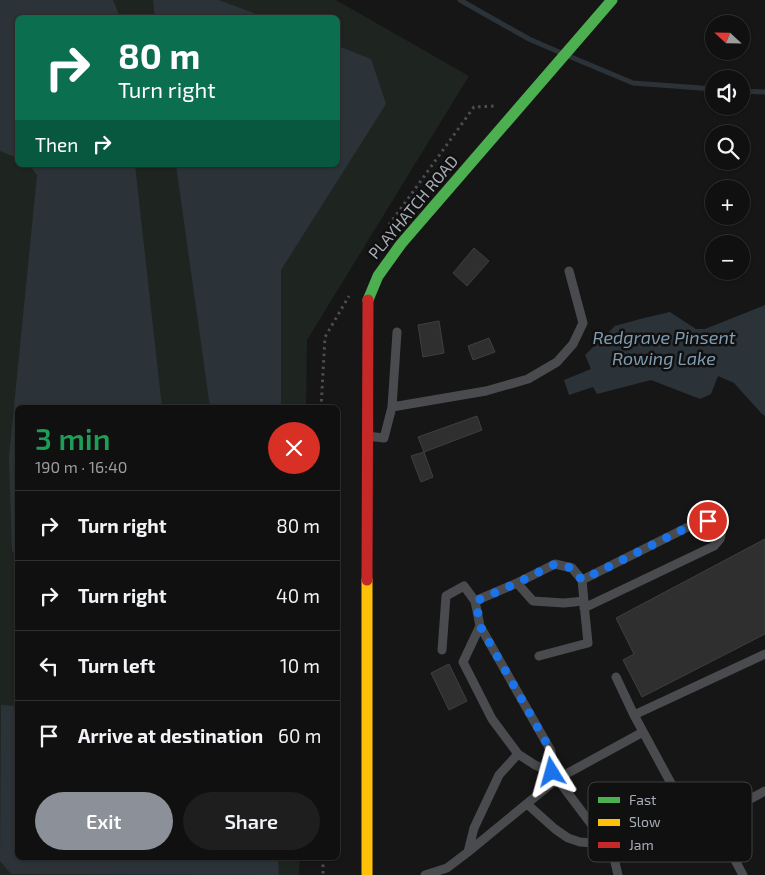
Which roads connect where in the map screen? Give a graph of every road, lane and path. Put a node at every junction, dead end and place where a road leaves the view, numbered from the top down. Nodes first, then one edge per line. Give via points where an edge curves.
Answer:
1 (612, 0) edge
2 (569, 271) dead end
3 (397, 332) dead end
4 (392, 407) junction
5 (367, 436) junction
6 (582, 580) junction
7 (517, 583) junction
8 (476, 601) junction
9 (584, 605) junction
10 (480, 626) junction
11 (442, 650) dead end
12 (765, 654) edge
13 (539, 656) dead end
14 (616, 678) dead end
15 (634, 715) junction
16 (643, 732) junction
17 (518, 754) junction
18 (555, 776) junction
19 (670, 782) edge
20 (765, 791) edge
21 (752, 798) edge
22 (527, 804) junction
23 (588, 820) edge
24 (588, 843) edge
25 (468, 852) junction
26 (323, 860) edge
27 (615, 862) edge
28 (736, 862) edge
29 (323, 875) edge
30 (367, 875) edge
31 (425, 875) edge
32 (618, 875) edge
33 (743, 875) edge

1 - 5 main road, PLAYHATCH ROAD via 401,244 378,276 368,299
2 - 4 lane via 583,323 573,344 558,362 528,380 486,391
3 - 4 lane
4 - 5 lane via 384,438
5 - 30 main road, PLAYHATCH ROAD
6 - 7 lane via 572,568 555,564
6 - 9 lane
6 - 9 lane via 698,522 716,523 722,530 714,546
7 - 8 lane
7 - 9 lane via 533,601
8 - 10 lane
8 - 11 lane via 464,586 446,596
9 - 13 lane via 588,643
10 - 17 lane via 463,662 492,719
10 - 18 lane via 551,751
12 - 15 lane
14 - 15 lane
15 - 16 lane
16 - 18 lane
16 - 19 lane
17 - 18 lane
17 - 25 lane via 498,775 474,828
18 - 22 lane
18 - 23 lane
20 - 21 lane
22 - 24 lane via 568,838
22 - 25 lane
25 - 31 lane via 447,868
26 - 29 path
27 - 32 lane
28 - 33 lane

